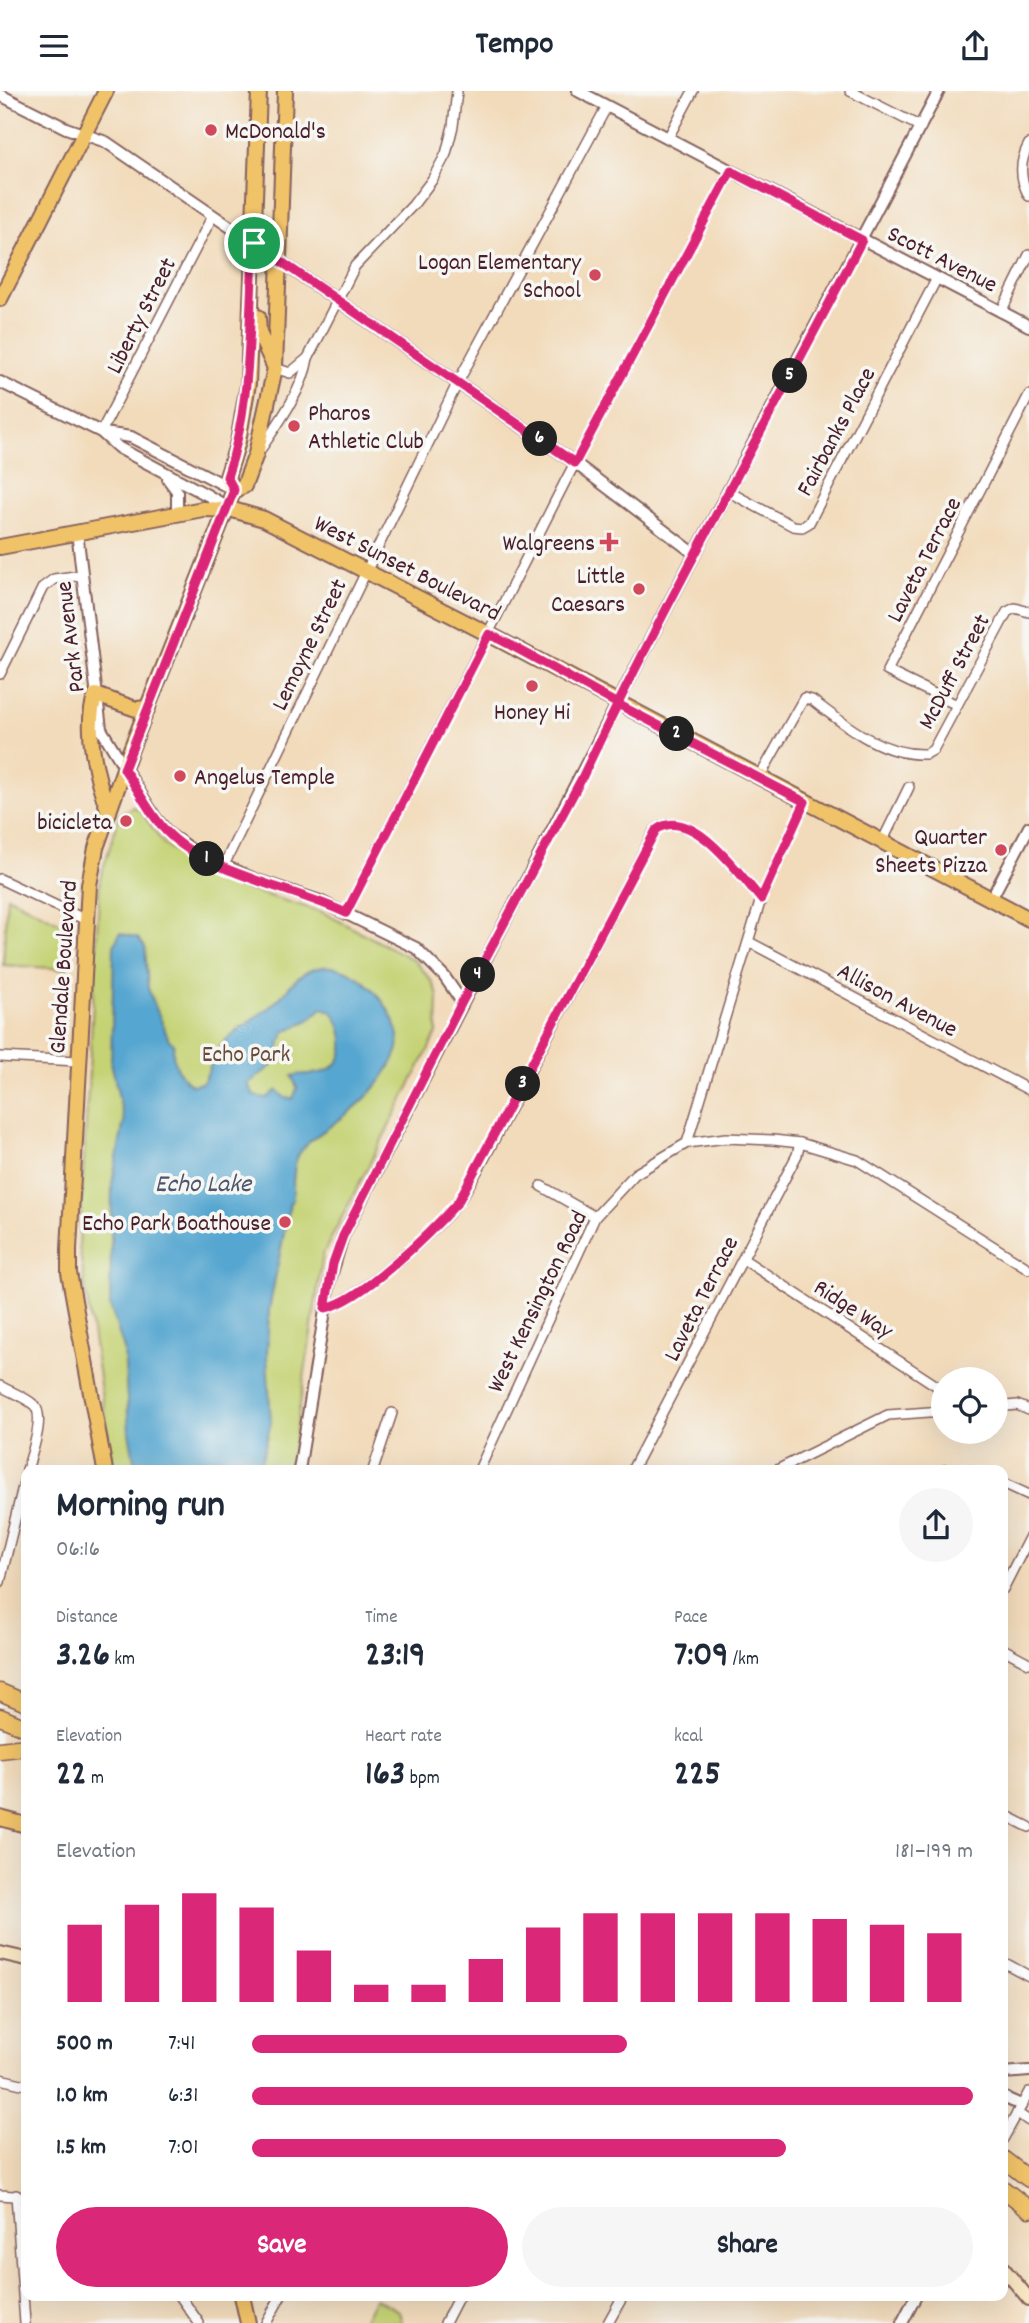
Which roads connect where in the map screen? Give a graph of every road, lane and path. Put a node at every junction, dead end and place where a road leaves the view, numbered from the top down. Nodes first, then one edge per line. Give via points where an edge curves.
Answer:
1 (106, 91) edge
2 (259, 91) edge
3 (285, 91) edge
4 (457, 91) edge
5 (578, 91) edge
6 (693, 91) edge
7 (850, 91) edge
8 (939, 91) edge
9 (0, 95) edge
10 (607, 106) junction
11 (921, 127) junction
12 (84, 134) junction
13 (668, 138) junction
14 (1029, 144) edge
15 (731, 171) junction
16 (1029, 196) edge
17 (214, 215) junction
18 (862, 240) junction
19 (257, 246) junction
20 (1029, 255) edge
21 (279, 261) junction
22 (937, 278) junction
23 (0, 299) edge
24 (337, 301) junction
25 (1001, 312) junction
26 (1029, 326) edge
27 (308, 358) junction
28 (275, 367) junction
29 (0, 382) edge
30 (457, 384) junction
31 (1029, 395) edge
32 (101, 432) junction
33 (257, 454) junction
34 (575, 463) junction
35 (164, 474) junction
36 (234, 490) junction
37 (729, 492) junction
38 (205, 502) junction
39 (177, 512) junction
40 (77, 532) junction
41 (0, 547) edge
42 (695, 554) junction
43 (365, 572) junction
44 (82, 575) junction
45 (1029, 612) edge
46 (489, 634) junction
47 (0, 674) edge
48 (96, 695) junction
49 (619, 705) junction
50 (957, 705) junction
51 (148, 708) junction
52 (124, 769) junction
53 (759, 778) junction
54 (909, 787) dead end
55 (805, 802) junction
56 (109, 812) junction
57 (1029, 827) edge
58 (882, 842) junction
59 (223, 867) junction
60 (0, 880) edge
61 (761, 899) junction
62 (991, 899) junction
63 (346, 913) junction
64 (1029, 919) edge
65 (86, 920) junction
66 (748, 941) junction
67 (462, 1002) junction
68 (0, 1057) edge
69 (78, 1061) junction
70 (1029, 1090) edge
71 (687, 1143) junction
72 (800, 1143) junction
73 (541, 1187) dead end
74 (595, 1217) junction
75 (743, 1259) junction
76 (1029, 1269) edge
77 (325, 1308) junction
78 (931, 1382) edge
79 (0, 1386) edge
80 (1008, 1406) edge
81 (1029, 1411) edge
82 (931, 1412) edge
83 (392, 1413) dead end
84 (29, 1465) edge
85 (104, 1465) edge
86 (300, 1465) edge
87 (375, 1465) edge
88 (481, 1465) edge
89 (635, 1465) edge
90 (787, 1465) edge
91 (1008, 1485) edge
92 (21, 1494) edge
93 (1029, 1495) edge
94 (1029, 1538) edge
95 (2, 1563) edge
96 (1008, 1579) edge
97 (0, 1582) edge
98 (1008, 1652) edge
99 (1029, 1663) edge
100 (0, 1692) edge
101 (21, 1701) edge
102 (0, 1717) edge
103 (21, 1726) edge
104 (21, 1748) edge
105 (0, 1750) edge
106 (1008, 1817) edge
107 (0, 1818) edge
108 (21, 1824) edge
109 (1029, 1828) edge
110 (0, 1953) edge
111 (21, 1958) edge
112 (1008, 1965) edge
113 (1029, 1976) edge
114 (1029, 2071) edge
115 (1008, 2073) edge
116 (0, 2078) edge
117 (21, 2084) edge
118 (1029, 2092) edge
119 (1008, 2101) edge
120 (1019, 2109) junction
121 (1029, 2121) edge
122 (1008, 2130) edge
123 (1008, 2163) edge
124 (1029, 2179) edge
125 (1008, 2193) edge
126 (0, 2195) edge
127 (21, 2196) edge
128 (1029, 2209) edge
129 (1008, 2274) edge
130 (1029, 2299) edge
131 (24, 2301) edge
132 (184, 2301) edge
133 (243, 2301) edge
134 (278, 2301) edge
135 (456, 2301) edge
136 (620, 2301) edge
137 (913, 2301) edge
138 (25, 2323) edge
139 (200, 2323) edge
140 (248, 2323) edge
141 (266, 2323) edge
142 (444, 2323) edge
143 (608, 2323) edge
144 (902, 2323) edge

1 - 12 main road
2 - 19 main road, Glendale Boulevard
3 - 21 main road, Glendale Boulevard
4 - 24 street via 446,154 432,180 355,266
5 - 10 street, Scott Avenue
6 - 13 street
7 - 11 street
8 - 11 street
9 - 12 street
10 - 13 street, Scott Avenue
10 - 30 street, Lemoyne Street
11 - 18 street
12 - 17 street via 106,142
12 - 23 main road
13 - 15 street, Scott Avenue
14 - 16 street via 1021,173
15 - 18 street, Scott Avenue
15 - 34 street
17 - 19 street
17 - 32 street, Liberty Street
18 - 22 street, Scott Avenue
18 - 37 street
19 - 21 street
19 - 28 main road via 257,319
19 - 36 main road, Glendale Boulevard via 247,384 227,477
20 - 25 street
21 - 24 street
21 - 28 main road, Glendale Boulevard
22 - 25 street, Scott Avenue
22 - 37 street, Fairbanks Place via 809,523 793,526
24 - 27 street
24 - 30 street
25 - 26 street, Scott Avenue
27 - 28 street via 290,373
27 - 33 street via 295,392
28 - 33 main road, Glendale Boulevard
29 - 32 street
30 - 34 street
30 - 43 street, Lemoyne Street
31 - 50 street, Laveta Terrace via 887,671
32 - 35 street
32 - 36 street via 131,437
33 - 36 main road, Glendale Boulevard via 244,486
34 - 42 street
34 - 46 street
35 - 38 street
35 - 39 street via 177,491
36 - 51 main road, Glendale Boulevard
37 - 42 street
38 - 39 main road, West Sunset Boulevard
38 - 43 main road, West Sunset Boulevard, bridge via 264,519
39 - 40 main road, West Sunset Boulevard
40 - 41 main road, West Sunset Boulevard
40 - 44 street, Park Avenue
42 - 49 street
43 - 46 main road, West Sunset Boulevard
43 - 59 street, Lemoyne Street
44 - 47 street via 48,581
44 - 48 street, Park Avenue
45 - 50 street, McDuff Street via 1015,608 1007,612
46 - 49 main road, West Sunset Boulevard
46 - 63 street
48 - 51 main road via 136,709
48 - 52 street, Park Avenue via 102,729
48 - 56 main road via 92,714 96,773
49 - 53 main road, West Sunset Boulevard
49 - 67 street
50 - 53 street, McDuff Street via 933,750 926,754 886,746 855,733 804,698
51 - 52 main road, Glendale Boulevard
52 - 56 main road, Glendale Boulevard
52 - 59 street, Park Avenue via 169,834
53 - 55 main road, West Sunset Boulevard
54 - 58 street
55 - 58 main road, West Sunset Boulevard
55 - 61 street
56 - 65 main road, Glendale Boulevard via 96,848
57 - 62 street
58 - 62 main road, West Sunset Boulevard
59 - 63 street, Park Avenue
60 - 65 street
61 - 66 street
61 - 77 street via 700,834 679,825 656,830 458,1202 434,1229 355,1294
62 - 64 main road, West Sunset Boulevard
63 - 67 street, Park Avenue via 416,948
65 - 69 main road, Glendale Boulevard
66 - 70 street, Allison Avenue
66 - 71 street
67 - 77 street via 343,1236
68 - 69 street
69 - 85 main road, Glendale Boulevard via 69,1273
71 - 72 street, West Kensington Road via 726,1138
71 - 74 street, West Kensington Road via 635,1174
72 - 75 street, Laveta Terrace
72 - 76 street, West Kensington Road via 857,1160 882,1173
73 - 74 street
74 - 88 street, West Kensington Road
75 - 78 street, Ridge Way
75 - 89 street, Laveta Terrace
77 - 86 street
79 - 84 street via 38,1411
80 - 81 street
82 - 90 street via 888,1415
83 - 87 street
91 - 93 street
92 - 95 street
94 - 96 street
95 - 97 street
98 - 99 street
100 - 101 highway
102 - 103 highway
104 - 105 highway
106 - 109 street
107 - 108 main road
110 - 111 main road
112 - 113 street
114 - 115 street
116 - 117 street
118 - 120 street
119 - 120 street
120 - 121 street
120 - 122 street
123 - 124 highway
125 - 128 highway
126 - 127 street
129 - 130 main road
131 - 138 street
132 - 139 street
133 - 140 main road
134 - 141 street
135 - 142 street
136 - 143 street
137 - 144 street

